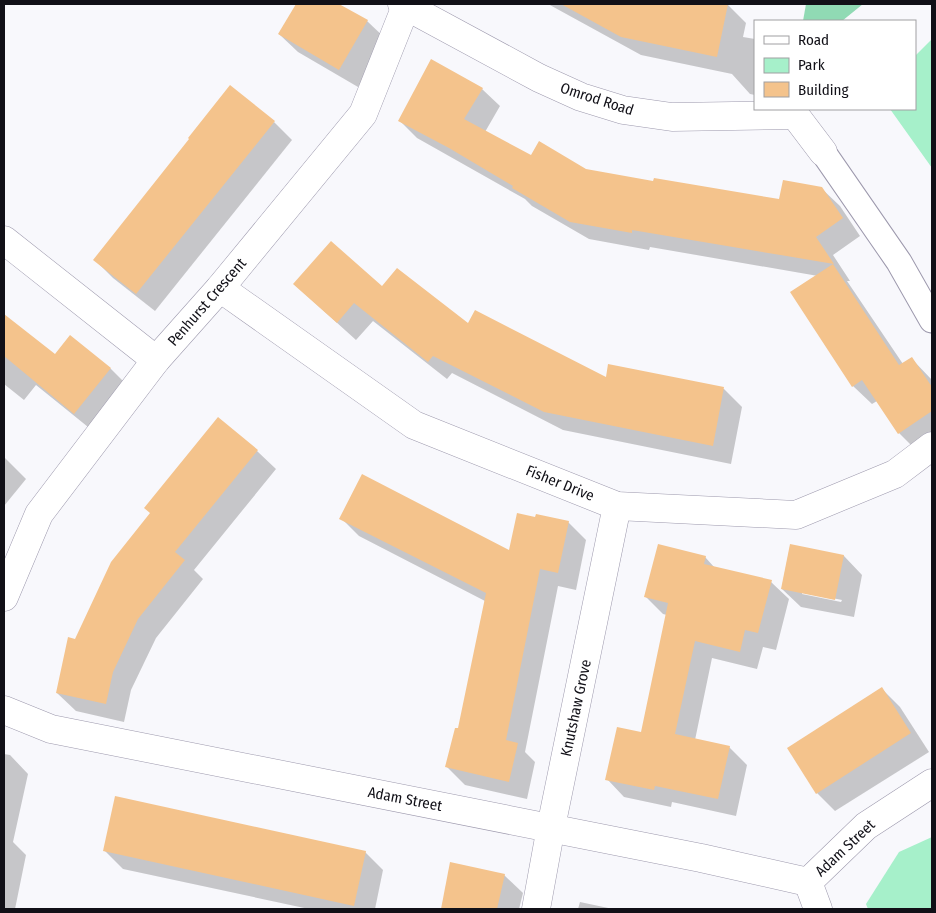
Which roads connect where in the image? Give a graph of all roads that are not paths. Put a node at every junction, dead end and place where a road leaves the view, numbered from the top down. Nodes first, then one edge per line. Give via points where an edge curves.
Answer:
1 (404, 5) edge
2 (797, 112) edge
3 (823, 152) joint
4 (4, 240) edge
5 (220, 288) junction
6 (932, 320) edge
7 (156, 360) junction
8 (932, 446) edge
9 (617, 506) junction
10 (4, 597) edge
11 (4, 710) edge
12 (932, 783) edge
13 (551, 827) junction
14 (808, 882) junction
15 (536, 909) edge
16 (818, 909) edge

1 - 2 street, Omrod Road via 540,78 581,97 622,110 672,117
1 - 5 street, Penhurst Crescent via 364,114
2 - 3 street, Omrod Road
3 - 6 lane via 899,262
4 - 7 street
5 - 7 street, Penhurst Crescent
5 - 9 street, Fisher Drive via 414,425
7 - 10 street, Penhurst Crescent via 39,514
8 - 9 street, Fisher Drive via 895,474 796,515
9 - 13 street, Knutshaw Grove
11 - 13 street, Adam Street via 52,729
12 - 14 street, Adam Street via 866,826
13 - 14 street, Adam Street
13 - 15 street, Knutshaw Grove
14 - 16 street, Adam Street

